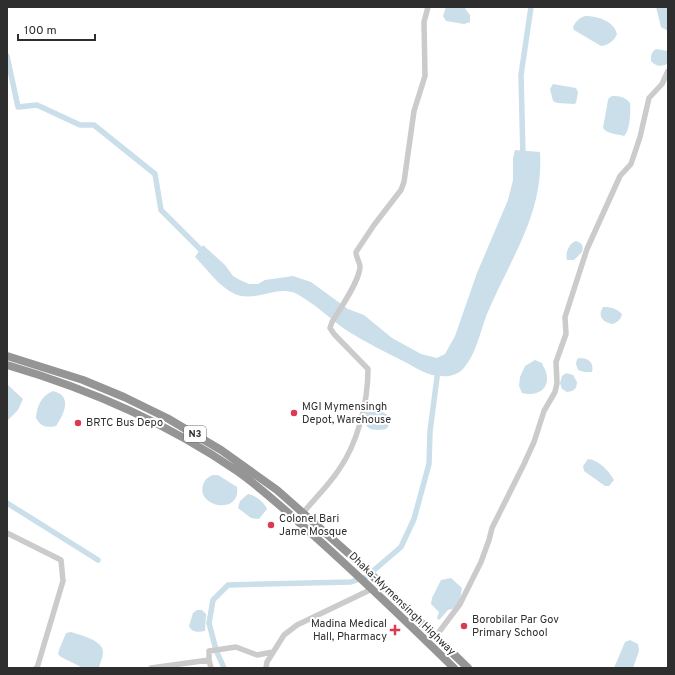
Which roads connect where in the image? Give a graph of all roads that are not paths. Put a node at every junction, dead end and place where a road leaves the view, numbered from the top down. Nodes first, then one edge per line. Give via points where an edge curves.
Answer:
1 (428, 7) edge
2 (668, 71) edge
3 (7, 356) edge
4 (7, 365) edge
5 (303, 513) junction
6 (7, 533) edge
7 (372, 589) junction
8 (436, 636) junction
9 (273, 652) junction
10 (209, 660) junction
11 (37, 668) edge
12 (151, 668) edge
13 (211, 668) edge
14 (266, 668) edge
15 (454, 668) edge
16 (468, 668) edge

1 - 5 street via 424,22 425,76 414,111 404,182 401,190 356,252 360,266 358,273 330,328 368,369 368,386 362,415 348,454 339,470
2 - 8 street via 662,84 649,98 631,164 620,176 587,249 565,317 566,334 556,362 555,392 544,411 524,464 492,528 481,562 460,604
3 - 5 highway, Dhaka-Mymensingh Highway / N3 via 83,380 168,418 221,450 277,490
4 - 7 highway, Dhaka-Mymensingh Highway / N3 via 138,413 188,440 238,472 269,496
5 - 8 highway, Dhaka-Mymensingh Highway / N3
6 - 11 street via 61,560 63,581
7 - 9 street via 297,625 284,634
7 - 15 highway, Dhaka-Mymensingh Highway / N3
8 - 16 highway, N3
9 - 10 street via 258,654 236,647 209,651
9 - 14 street
10 - 12 street
10 - 13 street

